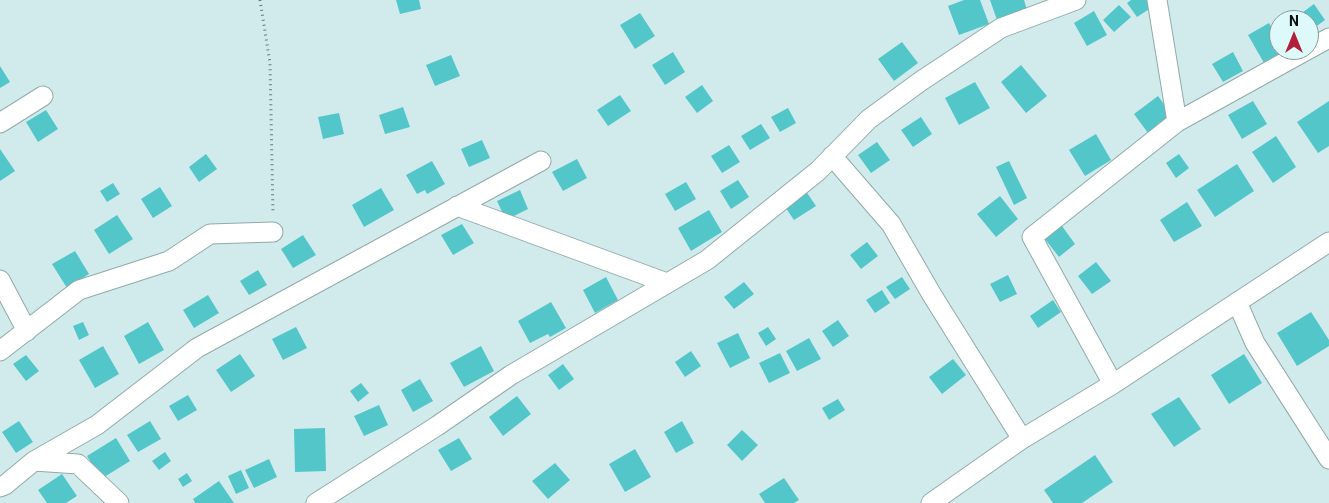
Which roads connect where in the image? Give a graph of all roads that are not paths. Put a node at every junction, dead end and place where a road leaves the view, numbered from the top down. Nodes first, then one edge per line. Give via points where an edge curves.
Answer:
1 (1076, 0) edge
2 (1157, 0) edge
3 (1290, 60) edge
4 (43, 96) dead end
5 (1177, 122) junction
6 (0, 123) edge
7 (832, 156) junction
8 (541, 161) dead end
9 (457, 206) junction
10 (273, 232) road end
11 (1329, 242) edge
12 (0, 280) edge
13 (668, 283) junction
14 (1237, 302) junction
15 (26, 331) junction
16 (0, 352) edge
17 (1112, 384) junction
18 (1022, 439) junction
19 (1329, 460) edge
20 (34, 461) junction
21 (0, 488) edge
22 (119, 503) edge
23 (316, 503) edge
24 (931, 503) edge

1 - 7 street via 1001,28 869,119
2 - 5 street
3 - 5 street
4 - 6 street
5 - 17 street via 1032,237
7 - 13 street via 818,171 707,260
7 - 18 street via 891,224
8 - 9 street
9 - 13 street
9 - 20 street via 197,348 97,425
10 - 15 street via 210,234 170,261 80,290
11 - 14 street
12 - 15 street
13 - 23 street via 511,375
14 - 17 street
14 - 19 street via 1256,343
15 - 16 street
17 - 18 street
18 - 24 street
20 - 21 street
20 - 22 street via 78,464

